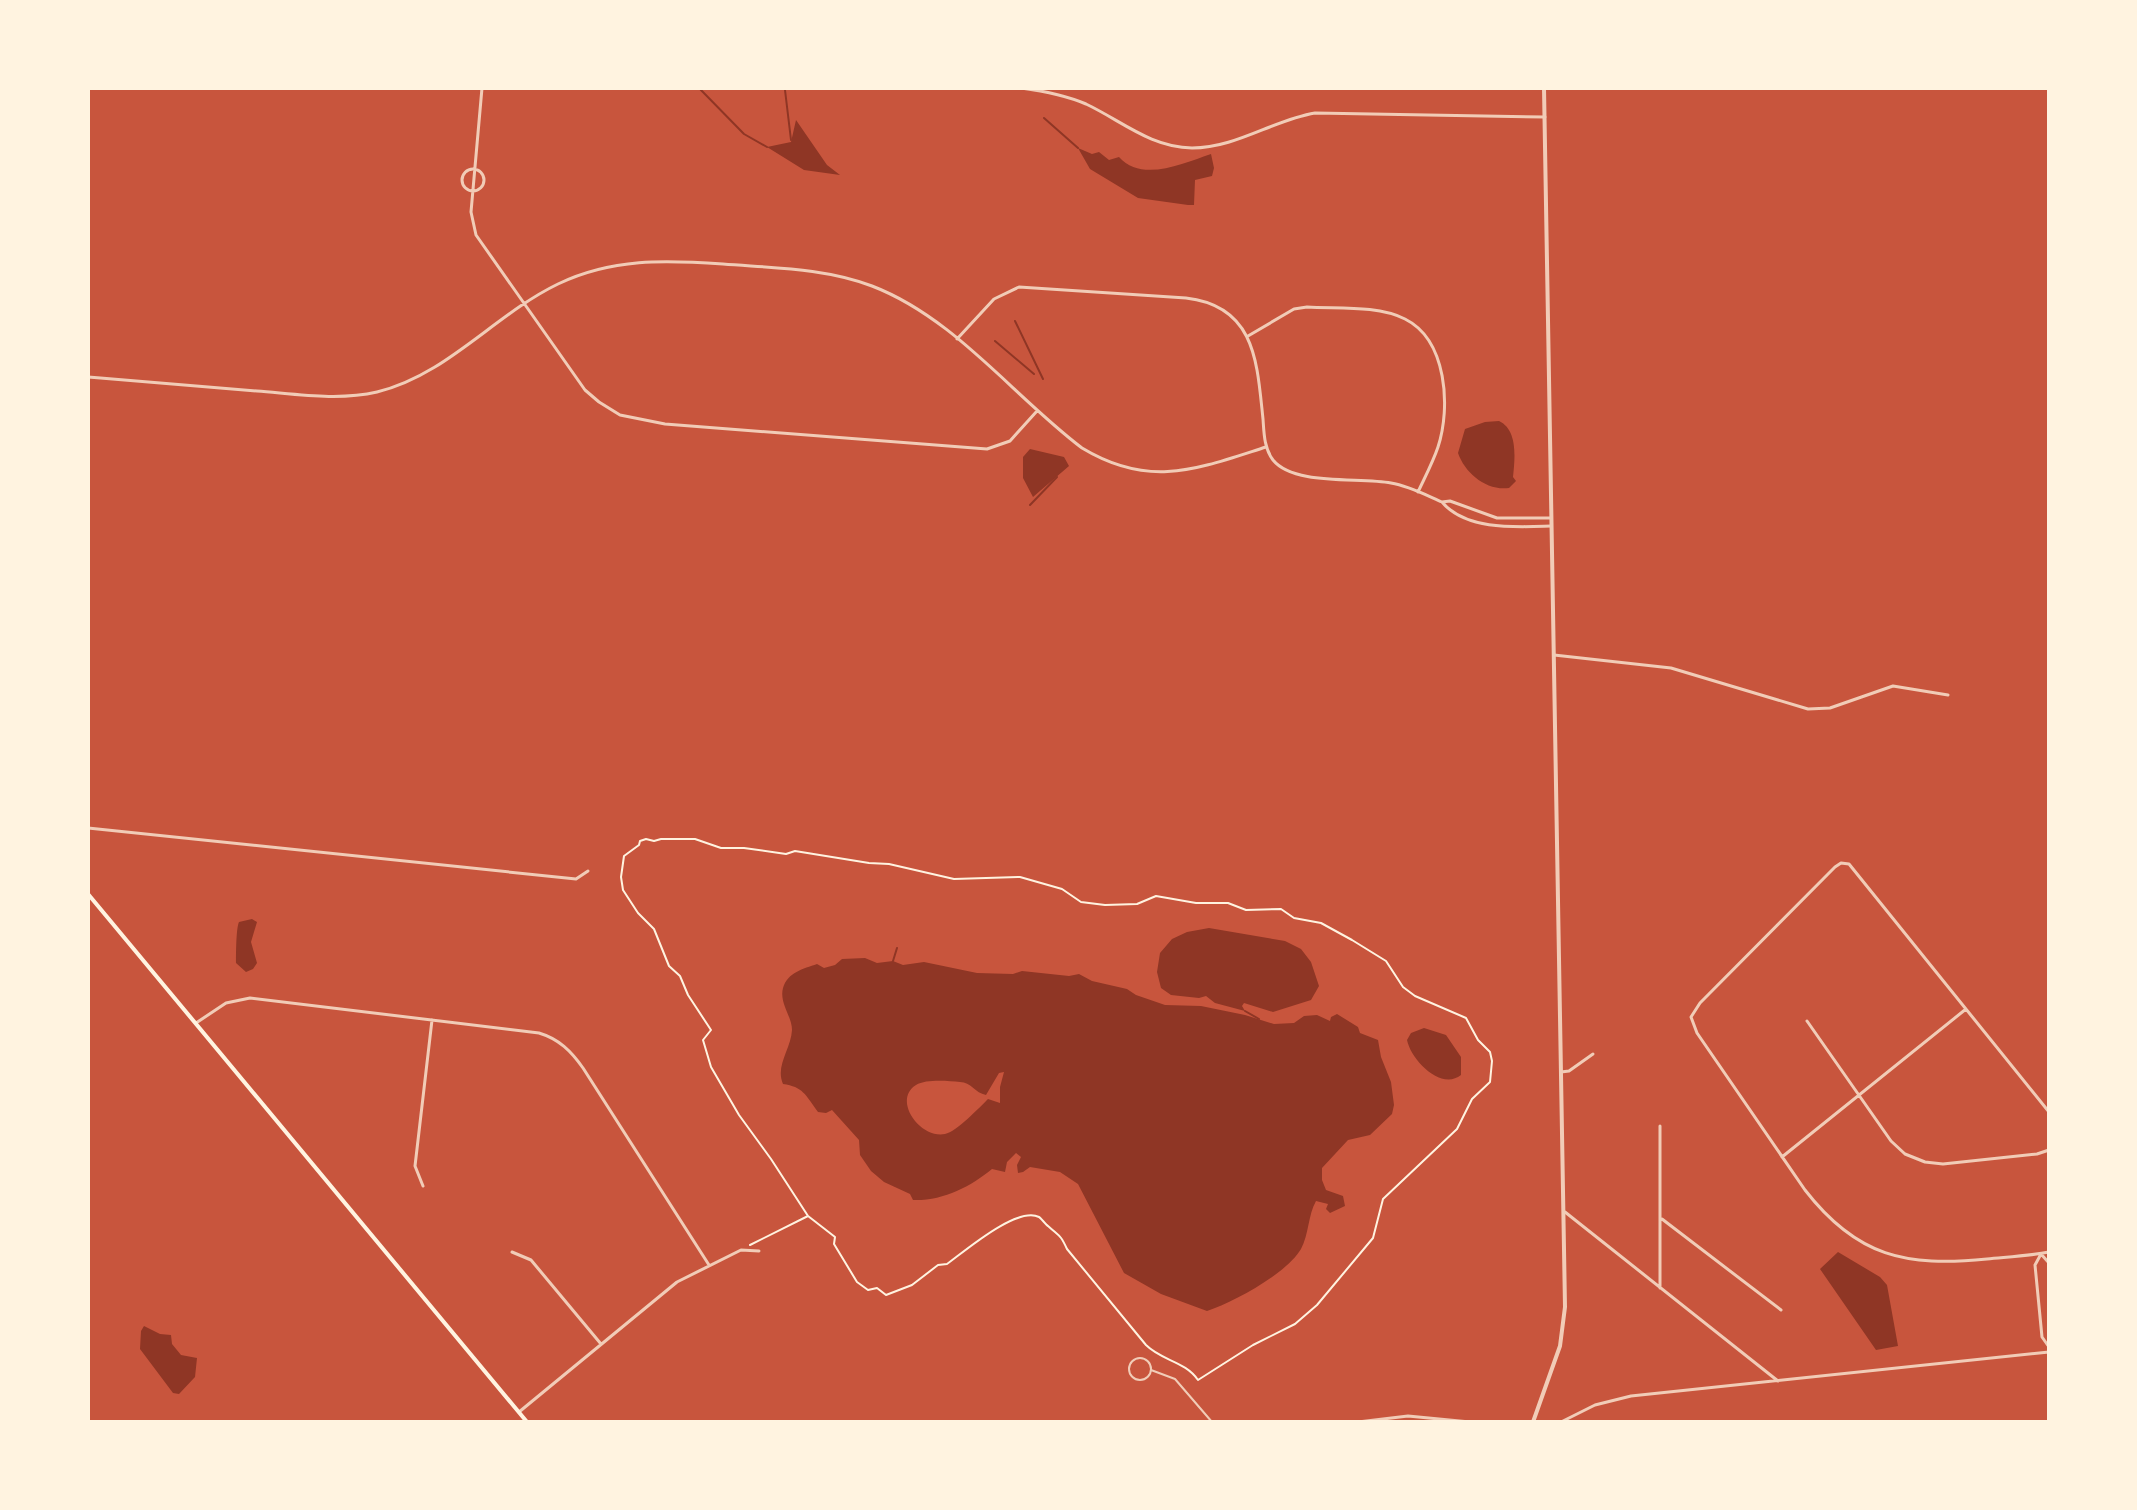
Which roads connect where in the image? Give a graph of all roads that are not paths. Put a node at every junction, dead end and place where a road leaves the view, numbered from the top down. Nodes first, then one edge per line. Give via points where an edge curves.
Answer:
1 (482, 88) edge
2 (1021, 88) edge
3 (1544, 88) edge
4 (1545, 117) junction
5 (475, 170) junction
6 (472, 192) junction
7 (523, 304) junction
8 (1248, 336) junction
9 (957, 339) junction
10 (88, 377) edge
11 (1037, 411) junction
12 (1266, 447) junction
13 (1418, 492) junction
14 (1442, 502) junction
15 (1551, 518) junction
16 (1551, 526) junction
17 (1554, 655) junction
18 (1948, 695) dead end
19 (88, 828) edge
20 (588, 871) dead end
21 (88, 894) edge
22 (1966, 1009) junction
23 (432, 1020) junction
24 (1807, 1021) dead end
25 (196, 1023) junction
26 (1593, 1054) dead end
27 (1561, 1072) junction
28 (1858, 1096) junction
29 (2049, 1112) edge
30 (1660, 1126) dead end
31 (2049, 1150) edge
32 (1782, 1157) junction
33 (423, 1186) dead end
34 (1563, 1211) junction
35 (1662, 1219) junction
36 (759, 1251) dead end
37 (512, 1252) dead end
38 (2049, 1252) edge
39 (2041, 1254) junction
40 (2049, 1263) edge
41 (709, 1265) junction
42 (1660, 1288) junction
43 (1781, 1310) dead end
44 (601, 1344) junction
45 (2049, 1349) edge
46 (1151, 1370) junction
47 (1778, 1381) junction
48 (519, 1412) junction
49 (527, 1422) edge
50 (1212, 1422) edge
51 (1358, 1422) edge
52 (1470, 1422) edge
53 (1533, 1422) edge
54 (1561, 1422) edge

1 - 5 street
2 - 4 street via 1071,98 1147,139 1185,147 1224,143 1315,113
3 - 4 street
4 - 15 street
5 - 6 street
5 - 6 street via 484,180
5 - 6 street via 462,179
6 - 7 street via 476,235
7 - 9 street via 567,280 621,263 671,260 825,273 871,286 923,313
7 - 10 street via 415,379 372,393 324,396
7 - 11 street via 585,390 606,407 636,420 987,449 1010,441
8 - 9 street via 1227,313 1198,299 1025,286 999,294
8 - 12 street via 1256,359
8 - 13 street via 1307,307 1392,314 1419,329 1439,366 1444,404 1438,447
9 - 11 street
11 - 12 street via 1095,456 1147,472 1194,470
12 - 13 street via 1277,464 1297,475 1389,482
13 - 14 street
14 - 15 street via 1497,518
14 - 16 street via 1487,525
15 - 16 street
16 - 17 street
17 - 18 street via 1671,668 1808,709 1830,708 1893,686
17 - 27 street
19 - 20 street via 576,879
21 - 25 main road
22 - 28 street
22 - 29 street
22 - 32 street via 1855,869 1841,863 1691,1017
23 - 25 street via 250,998 226,1003
23 - 33 street via 415,1166
23 - 41 street via 539,1033 570,1051
24 - 28 street
25 - 48 main road
26 - 27 street
27 - 34 street
28 - 31 street via 1898,1149 1925,1162
28 - 32 street
30 - 35 street
32 - 39 street via 1833,1222 1888,1254 1947,1263
34 - 42 street
34 - 53 street via 1564,1326
35 - 42 street
35 - 43 street
36 - 41 street via 741,1250
37 - 44 street via 531,1260
38 - 39 street
39 - 40 street
39 - 45 street via 2035,1265 2042,1337
41 - 44 street via 666,1290
42 - 47 street
44 - 48 street
45 - 47 street
46 - 46 lane via 1138,1379 1129,1366 1144,1358
46 - 50 lane via 1175,1379
47 - 54 street via 1622,1397
48 - 49 main road
51 - 52 street via 1408,1416

